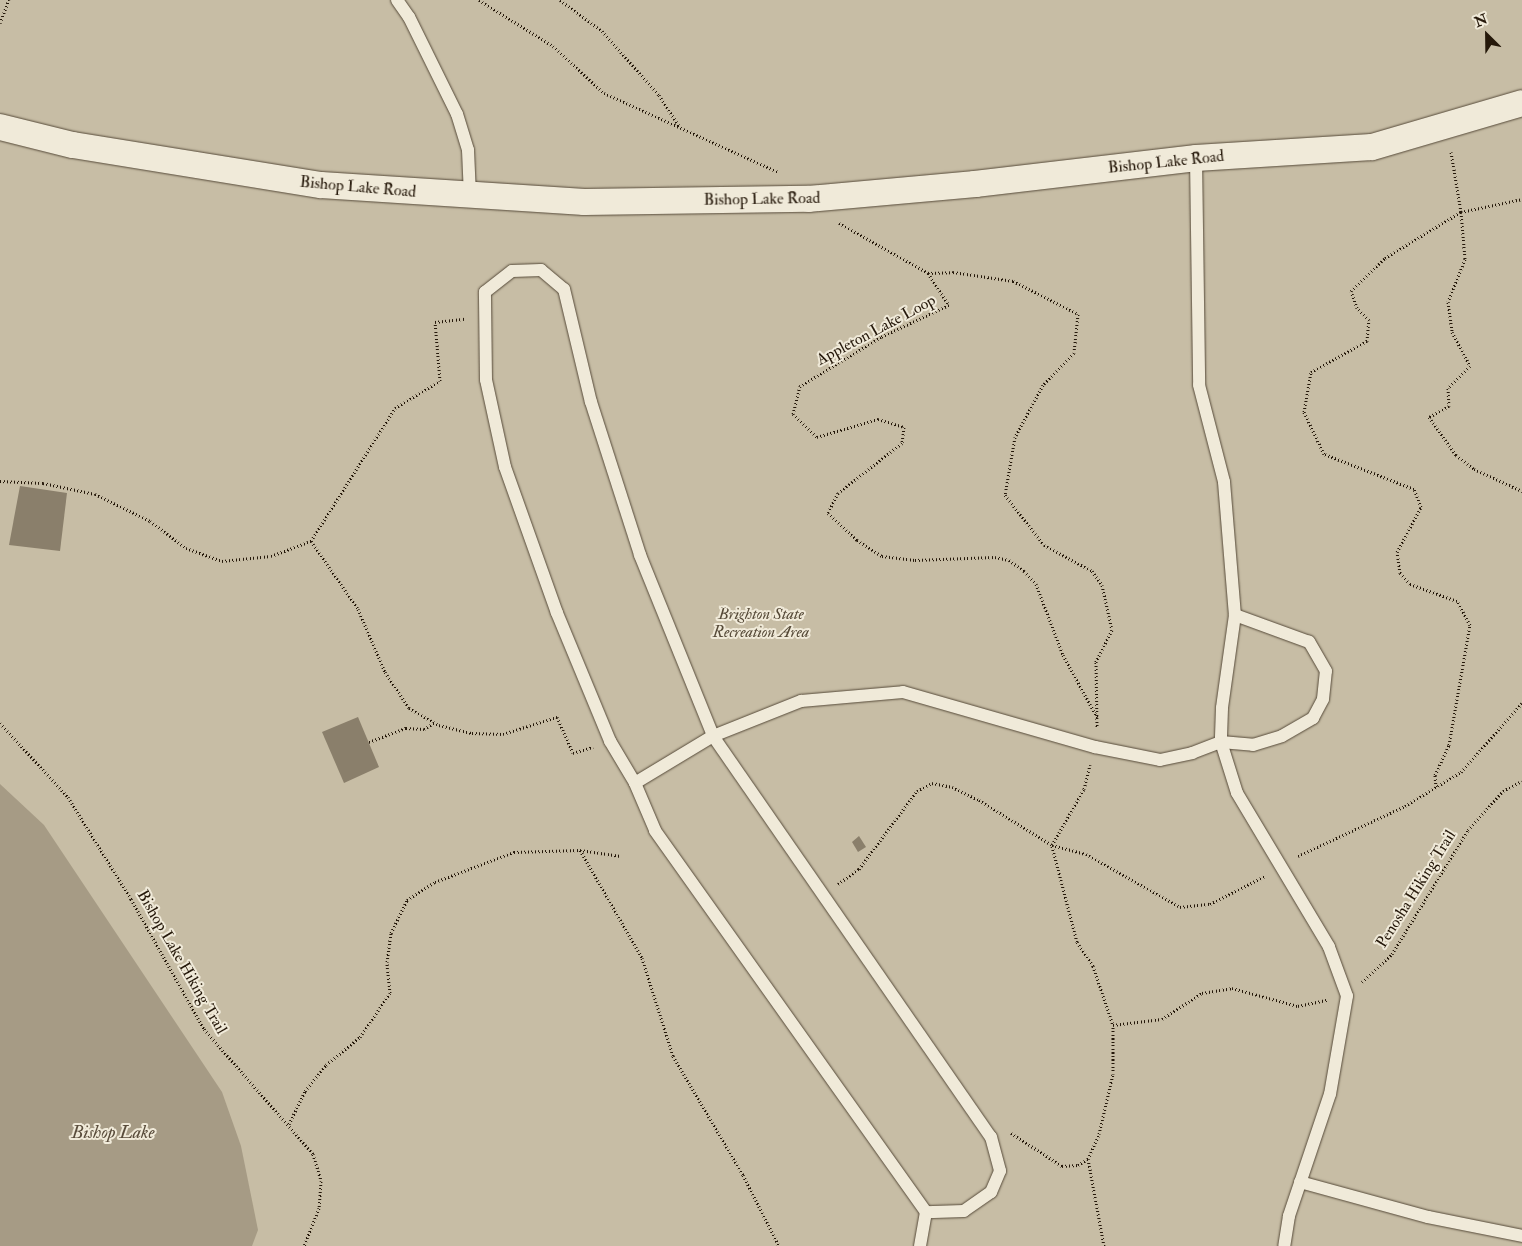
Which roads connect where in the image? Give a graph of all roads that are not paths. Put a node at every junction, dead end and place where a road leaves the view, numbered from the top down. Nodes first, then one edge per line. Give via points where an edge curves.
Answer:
1 (396, 0) edge
2 (1522, 103) edge
3 (0, 127) edge
4 (1196, 158) junction
5 (470, 196) junction
6 (1235, 615) junction
7 (713, 736) junction
8 (1221, 742) junction
9 (635, 783) junction
10 (1300, 1182) junction
11 (926, 1212) junction
12 (1522, 1236) edge
13 (920, 1246) edge
14 (1284, 1246) edge

1 - 5 lane via 409,17 457,114 468,150
2 - 4 street, Bishop Lake Road via 1372,147
3 - 5 street, Bishop Lake Road via 72,145 322,185
4 - 5 street, Bishop Lake Road via 975,184 808,199 584,202
4 - 6 lane via 1199,386 1224,482
6 - 8 lane via 1222,708
6 - 8 lane via 1309,642 1326,671 1323,699 1313,718 1282,736 1253,745
7 - 8 lane via 800,701 903,692 1095,748 1160,760
7 - 9 lane
7 - 9 lane via 640,555 591,402 564,289 541,270 512,271 485,292 486,380 506,467 557,613 610,741
7 - 11 lane via 991,1137 1000,1171 991,1192 964,1211
8 - 10 lane via 1237,793 1329,948 1347,996 1330,1094
9 - 11 lane via 655,830
10 - 12 lane via 1428,1217
10 - 14 lane
11 - 13 lane

